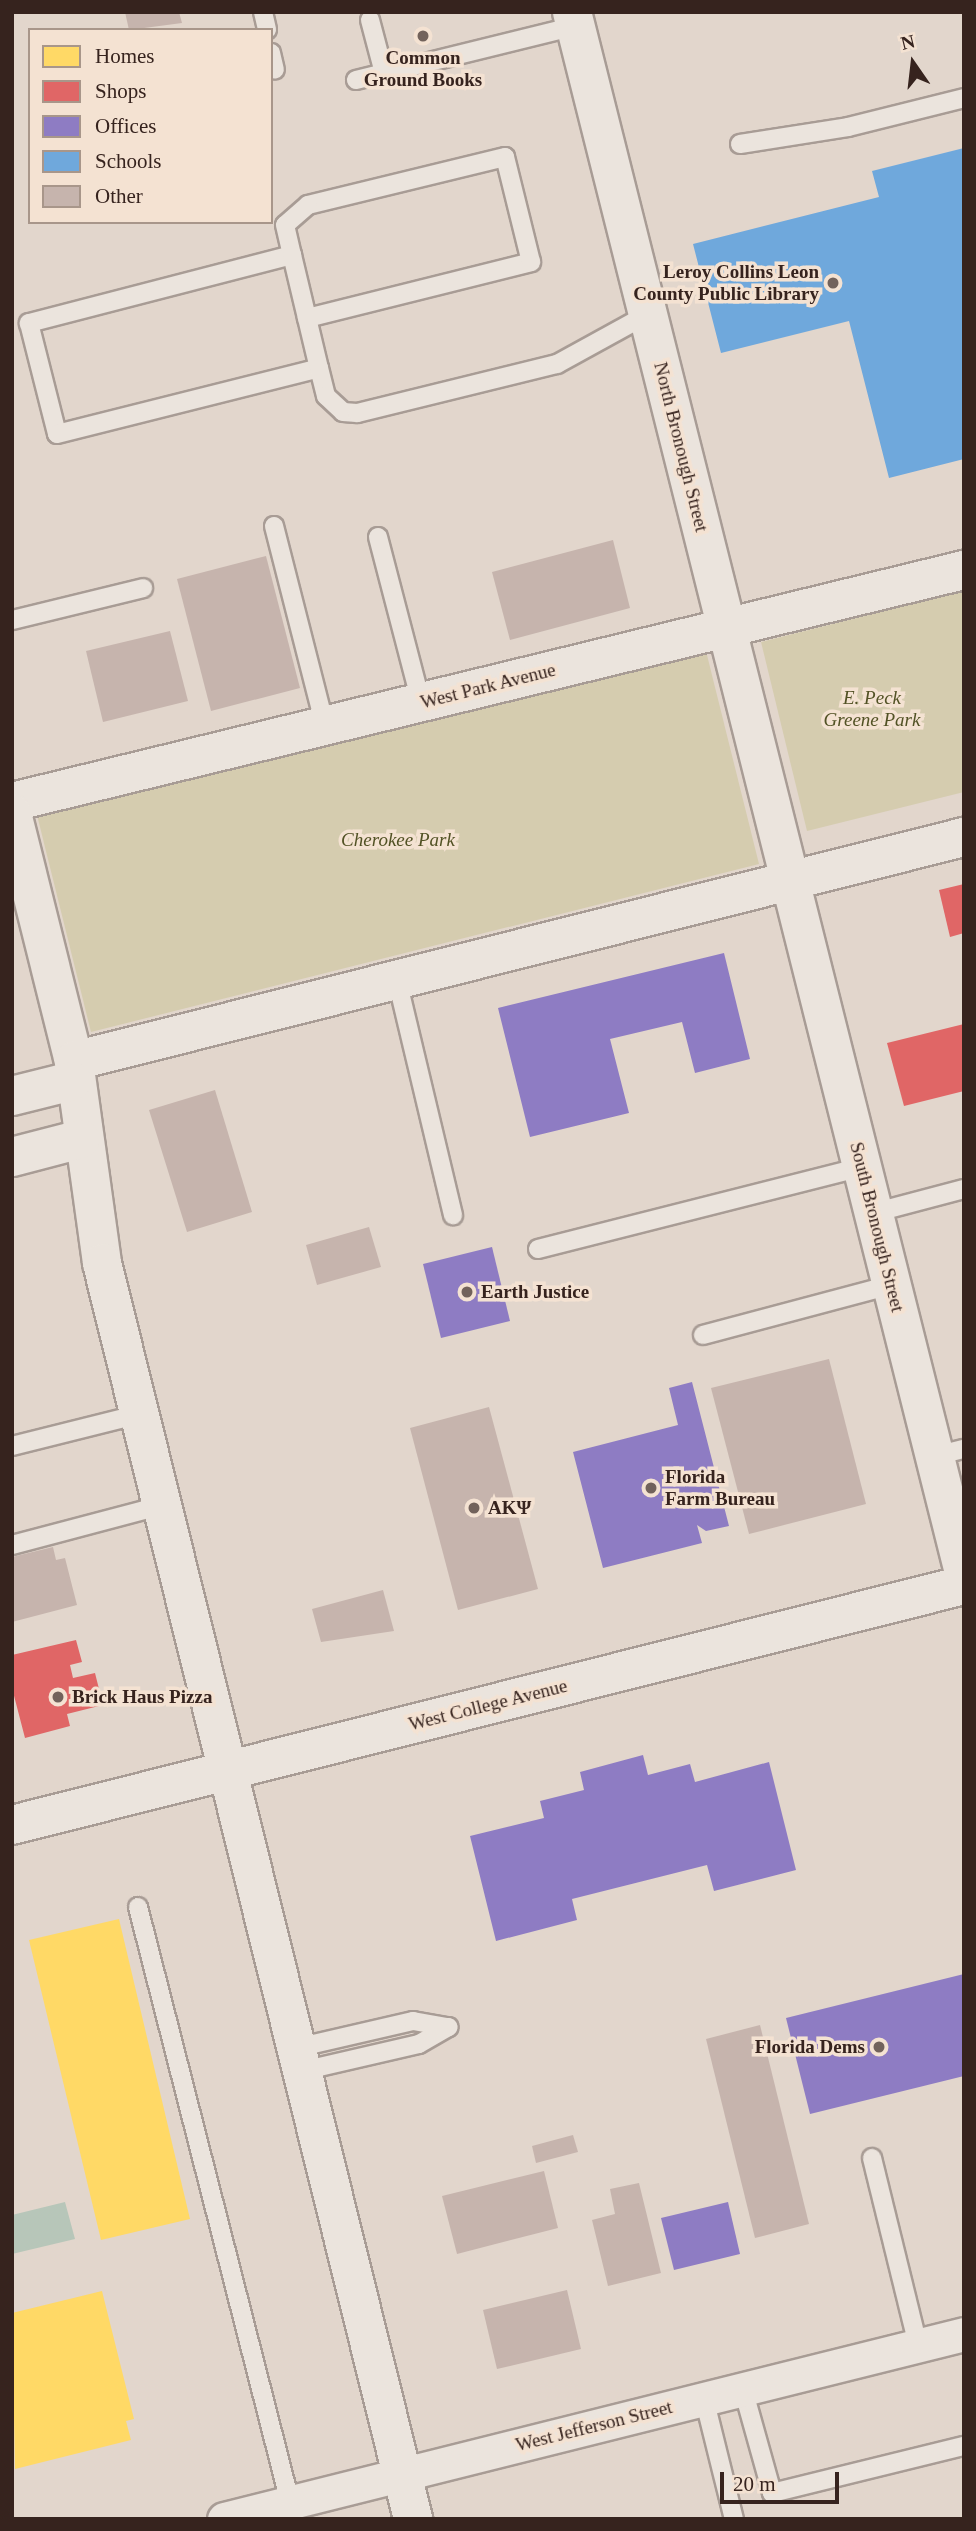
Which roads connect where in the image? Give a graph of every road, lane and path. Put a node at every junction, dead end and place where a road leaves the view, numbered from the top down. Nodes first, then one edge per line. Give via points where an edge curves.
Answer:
1 (574, 19) edge
2 (370, 20) dead end
3 (384, 73) junction
4 (356, 80) dead end
5 (964, 98) edge
6 (740, 144) dead end
7 (292, 256) junction
8 (648, 314) junction
9 (307, 318) junction
10 (319, 368) junction
11 (274, 526) dead end
12 (378, 537) dead end
13 (964, 570) edge
14 (143, 588) dead end
15 (12, 620) edge
16 (726, 628) junction
17 (421, 702) junction
18 (325, 726) junction
19 (12, 802) edge
20 (12, 813) edge
21 (964, 836) edge
22 (790, 882) junction
23 (397, 980) junction
24 (73, 1071) junction
25 (12, 1096) edge
26 (81, 1139) junction
27 (12, 1157) edge
28 (862, 1167) junction
29 (964, 1189) edge
30 (873, 1213) junction
31 (453, 1215) dead end
32 (538, 1249) dead end
33 (891, 1285) junction
34 (703, 1335) dead end
35 (140, 1414) junction
36 (12, 1447) edge
37 (949, 1452) edge
38 (163, 1505) junction
39 (12, 1545) edge
40 (964, 1573) edge
41 (964, 1585) edge
42 (230, 1771) junction
43 (12, 1825) edge
44 (138, 1908) dead end
45 (299, 2060) junction
46 (872, 2158) dead end
47 (964, 2334) edge
48 (918, 2345) junction
49 (743, 2389) junction
50 (704, 2398) junction
51 (964, 2446) edge
52 (402, 2474) junction
53 (290, 2502) junction
54 (224, 2519) edge
55 (413, 2519) edge
56 (734, 2519) edge

1 - 3 lane
1 - 8 street, North Bronough Street
2 - 3 lane
3 - 4 lane
5 - 6 lane via 848,127
7 - 9 lane
7 - 9 lane via 285,225 308,205 505,157 531,262
7 - 10 lane via 29,323 57,434
8 - 10 lane via 557,364 357,414 343,412 326,396
8 - 16 street, North Bronough Street
9 - 10 lane
11 - 18 lane
12 - 17 lane
13 - 16 street, West Park Avenue
14 - 15 lane
16 - 17 street, West Park Avenue
16 - 22 street, North Bronough Street
17 - 18 street, West Park Avenue
18 - 19 street, West Park Avenue
20 - 24 street
21 - 22 street
22 - 23 street
22 - 28 street, South Bronough Street
23 - 24 street
23 - 31 lane
24 - 25 street
24 - 26 street
26 - 27 street
26 - 35 street via 102,1263
28 - 30 street, South Bronough Street
28 - 32 lane
29 - 30 lane
30 - 33 street, South Bronough Street
33 - 34 lane
33 - 37 street, South Bronough Street
35 - 36 lane
35 - 38 street
37 - 40 street, South Bronough Street
38 - 39 lane
38 - 42 street
41 - 42 street, West College Avenue
42 - 43 street, West College Avenue
42 - 45 street
44 - 53 lane
45 - 45 lane via 419,2044 448,2027 413,2021
45 - 52 street
46 - 48 lane
47 - 48 street, West Jefferson Street
48 - 49 street, West Jefferson Street
49 - 50 street, West Jefferson Street
49 - 51 lane via 772,2493
50 - 52 street, West Jefferson Street
50 - 56 lane
52 - 53 street, West Jefferson Street
52 - 55 street
53 - 54 street, West Jefferson Street

